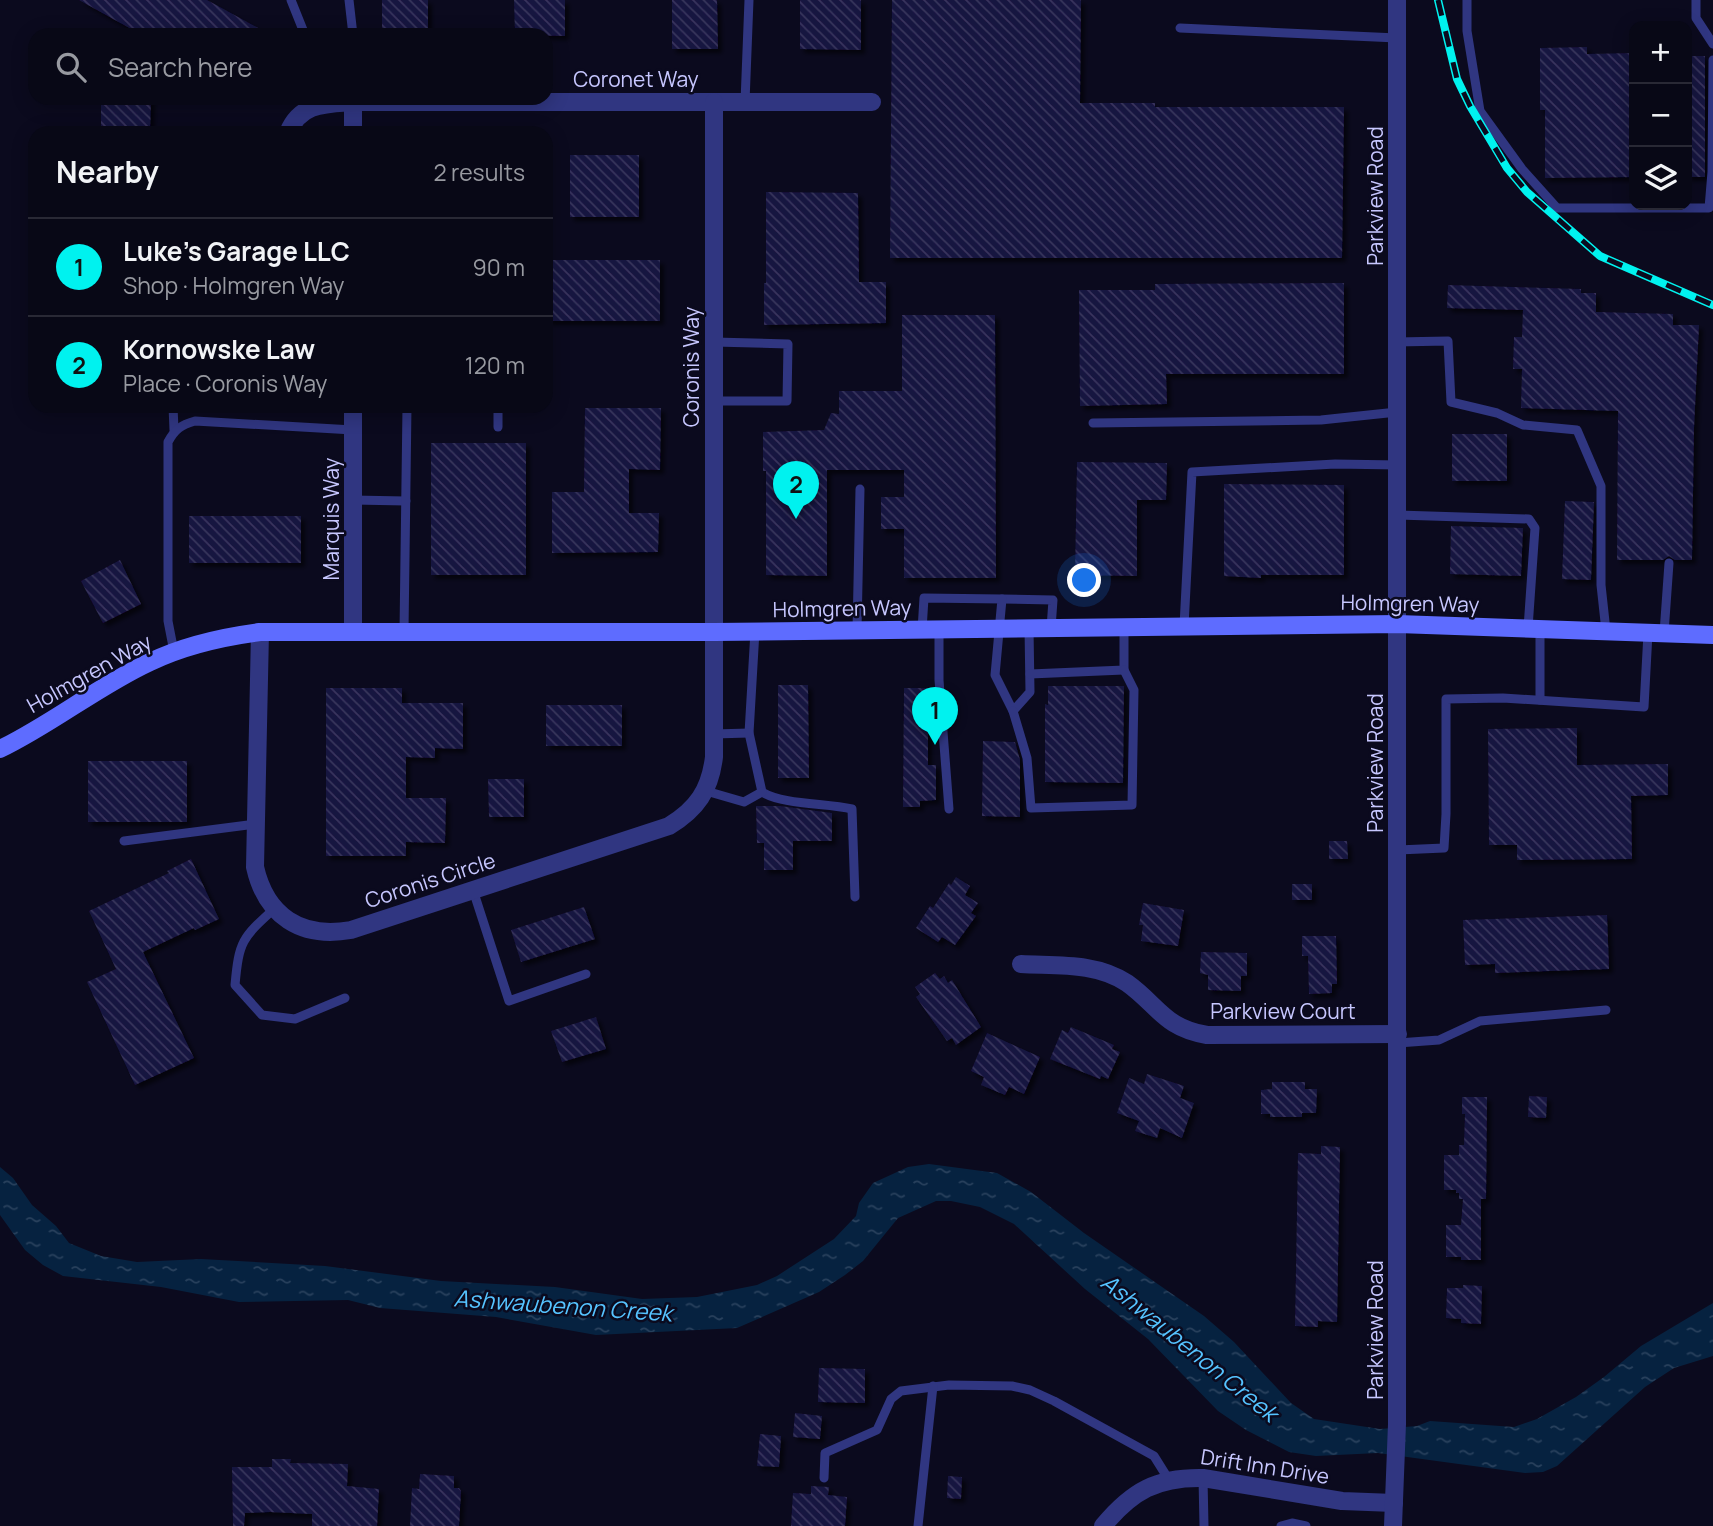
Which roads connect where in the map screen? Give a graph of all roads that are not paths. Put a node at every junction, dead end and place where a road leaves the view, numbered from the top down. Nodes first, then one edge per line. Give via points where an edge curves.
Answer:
1 (291, 0) edge
2 (349, 0) edge
3 (749, 0) edge
4 (1397, 0) edge
5 (1466, 0) edge
6 (1696, 0) edge
7 (302, 28) edge
8 (352, 28) edge
9 (1180, 28) dead end
10 (1397, 38) junction
11 (1713, 44) edge
12 (1713, 60) edge
13 (553, 102) edge
14 (714, 102) junction
15 (745, 102) junction
16 (872, 102) dead end
17 (315, 105) edge
18 (357, 105) edge
19 (291, 126) edge
20 (354, 126) edge
21 (714, 342) junction
22 (1396, 342) junction
23 (714, 401) junction
24 (1397, 412) junction
25 (173, 413) edge
26 (353, 413) edge
27 (407, 413) edge
28 (498, 413) edge
29 (1093, 423) dead end
30 (498, 427) dead end
31 (174, 430) junction
32 (353, 430) junction
33 (1398, 466) junction
34 (860, 489) dead end
35 (353, 500) junction
36 (406, 501) junction
37 (1398, 515) junction
38 (1669, 563) dead end
39 (1002, 599) junction
40 (1398, 624) junction
41 (1184, 626) junction
42 (1124, 627) junction
43 (1001, 628) junction
44 (1029, 628) junction
45 (1051, 628) junction
46 (930, 629) junction
47 (1534, 629) junction
48 (858, 630) junction
49 (755, 631) junction
50 (1606, 631) junction
51 (260, 632) junction
52 (353, 632) junction
53 (404, 632) junction
54 (714, 632) junction
55 (1656, 633) junction
56 (1713, 635) edge
57 (174, 652) junction
58 (1124, 670) junction
59 (1030, 674) junction
60 (1540, 700) junction
61 (1013, 711) junction
62 (750, 733) junction
63 (714, 734) junction
64 (0, 749) edge
65 (706, 791) junction
66 (762, 792) junction
67 (949, 809) dead end
68 (256, 824) junction
69 (124, 841) dead end
70 (1398, 850) junction
71 (473, 890) junction
72 (855, 897) dead end
73 (274, 909) junction
74 (1021, 964) dead end
75 (586, 974) dead end
76 (345, 998) dead end
77 (1606, 1010) dead end
78 (1398, 1039) junction
79 (933, 1387) junction
80 (824, 1478) dead end
81 (1203, 1478) junction
82 (1169, 1480) junction
83 (1394, 1503) junction
84 (918, 1526) edge
85 (1103, 1526) edge
86 (1205, 1526) edge
87 (1281, 1526) edge
88 (1306, 1526) edge
89 (1393, 1526) edge

1 - 7 lane
2 - 8 lane
3 - 15 lane
4 - 10 street, Parkview Road
5 - 12 lane via 1480,111 1557,208 1709,208
6 - 11 lane via 1696,18
9 - 10 lane
10 - 22 street, Parkview Road
13 - 14 street, Coronet Way
14 - 15 street, Coronet Way
14 - 21 street, Coronis Way
15 - 16 street, Coronet Way
17 - 19 street, Coronet Way via 300,113
18 - 20 street
21 - 23 street, Coronis Way
21 - 23 lane via 788,344 787,401
22 - 24 street, Parkview Road
22 - 50 lane via 1448,341 1451,402 1497,413 1523,425 1577,430 1601,486
23 - 54 street, Coronis Way
24 - 29 lane via 1321,420
24 - 33 street, Parkview Road
25 - 31 lane
26 - 32 street, Marquis Way
27 - 36 lane
28 - 30 lane
31 - 32 lane via 195,421
31 - 57 lane via 168,442 168,621
32 - 35 street, Marquis Way
33 - 37 street, Parkview Road
33 - 41 lane via 1335,464 1192,472
34 - 48 lane
35 - 36 lane
35 - 52 street, Marquis Way
36 - 53 lane
37 - 40 street, Parkview Road
37 - 47 lane via 1529,519 1535,528
38 - 55 lane
39 - 43 lane
39 - 45 lane via 1053,600
39 - 46 lane via 923,598
40 - 41 street, Holmgren Way
40 - 47 street, Holmgren Way
40 - 70 street, Parkview Road
41 - 42 street, Holmgren Way
42 - 45 street, Holmgren Way
42 - 58 lane
43 - 44 street, Holmgren Way
43 - 46 street, Holmgren Way
43 - 61 lane via 995,675
44 - 45 street, Holmgren Way
44 - 59 lane
46 - 48 street, Holmgren Way
46 - 67 lane via 939,680
47 - 50 street, Holmgren Way
47 - 60 lane
48 - 49 street, Holmgren Way
49 - 54 street, Holmgren Way
49 - 62 lane
50 - 55 street, Holmgren Way
51 - 52 street, Holmgren Way
51 - 57 street, Holmgren Way via 218,638
51 - 68 street, Coronis Circle
52 - 53 street, Holmgren Way
53 - 54 street, Holmgren Way
54 - 63 street, Coronis Circle
55 - 56 street, Holmgren Way
55 - 60 lane via 1644,706
57 - 64 street, Holmgren Way
58 - 59 lane
58 - 61 lane via 1134,690 1132,805 1031,808 1027,758
59 - 61 lane via 1030,692
60 - 70 lane via 1446,699 1444,848
62 - 63 lane
62 - 66 lane
63 - 65 street, Coronis Circle via 712,774
65 - 66 lane via 744,802
65 - 71 street, Coronis Circle via 684,817 669,826
66 - 72 lane via 772,798 852,809
68 - 69 lane
68 - 73 street, Coronis Circle via 258,882
70 - 78 street, Parkview Road
71 - 73 street, Coronis Circle via 336,932 300,927
71 - 75 lane via 509,1001
73 - 76 lane via 249,932 238,952 235,985 262,1015 295,1019
74 - 78 street, Parkview Court via 1107,972 1126,982 1165,1018 1194,1033
77 - 78 lane via 1480,1021 1439,1040
78 - 83 street, Parkview Road
79 - 80 lane via 901,1391 891,1398 877,1430 825,1453
79 - 82 lane via 995,1384 1030,1390 1154,1457
79 - 84 lane
81 - 82 street, Drift Inn Drive
81 - 83 street, Drift Inn Drive via 1342,1501
81 - 86 lane
82 - 85 street, Drift Inn Drive via 1137,1493
83 - 89 street, Parkview Road
87 - 88 lane

